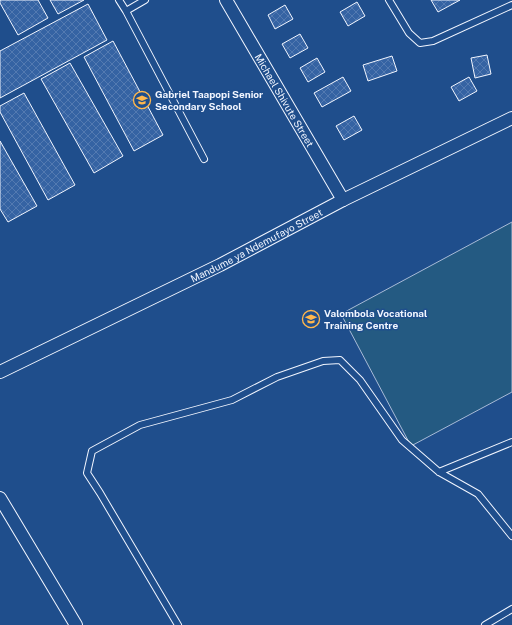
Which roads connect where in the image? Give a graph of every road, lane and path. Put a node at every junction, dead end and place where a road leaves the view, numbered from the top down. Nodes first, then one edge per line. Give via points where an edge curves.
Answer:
1 (119, 0) edge
2 (145, 0) edge
3 (226, 0) edge
4 (390, 0) edge
5 (512, 5) edge
6 (126, 11) junction
7 (512, 118) edge
8 (204, 159) dead end
9 (343, 200) junction
10 (0, 372) edge
11 (512, 442) edge
12 (439, 472) junction
13 (0, 498) edge
14 (512, 536) edge
15 (512, 609) edge
16 (76, 625) edge
17 (178, 625) edge
18 (485, 625) edge

1 - 6 lane
2 - 6 lane
3 - 9 street, Michael Shivute Street
4 - 5 lane via 409,33 420,43 433,41
6 - 8 lane
7 - 9 street, Mandume ya Ndemufayo Street
9 - 10 street, Mandume ya Ndemufayo Street via 220,265
11 - 12 lane
12 - 14 lane via 478,494
12 - 17 lane via 402,440 360,380 340,360 323,360 277,377 232,400 140,425 92,452 87,473
13 - 16 street
15 - 18 lane

